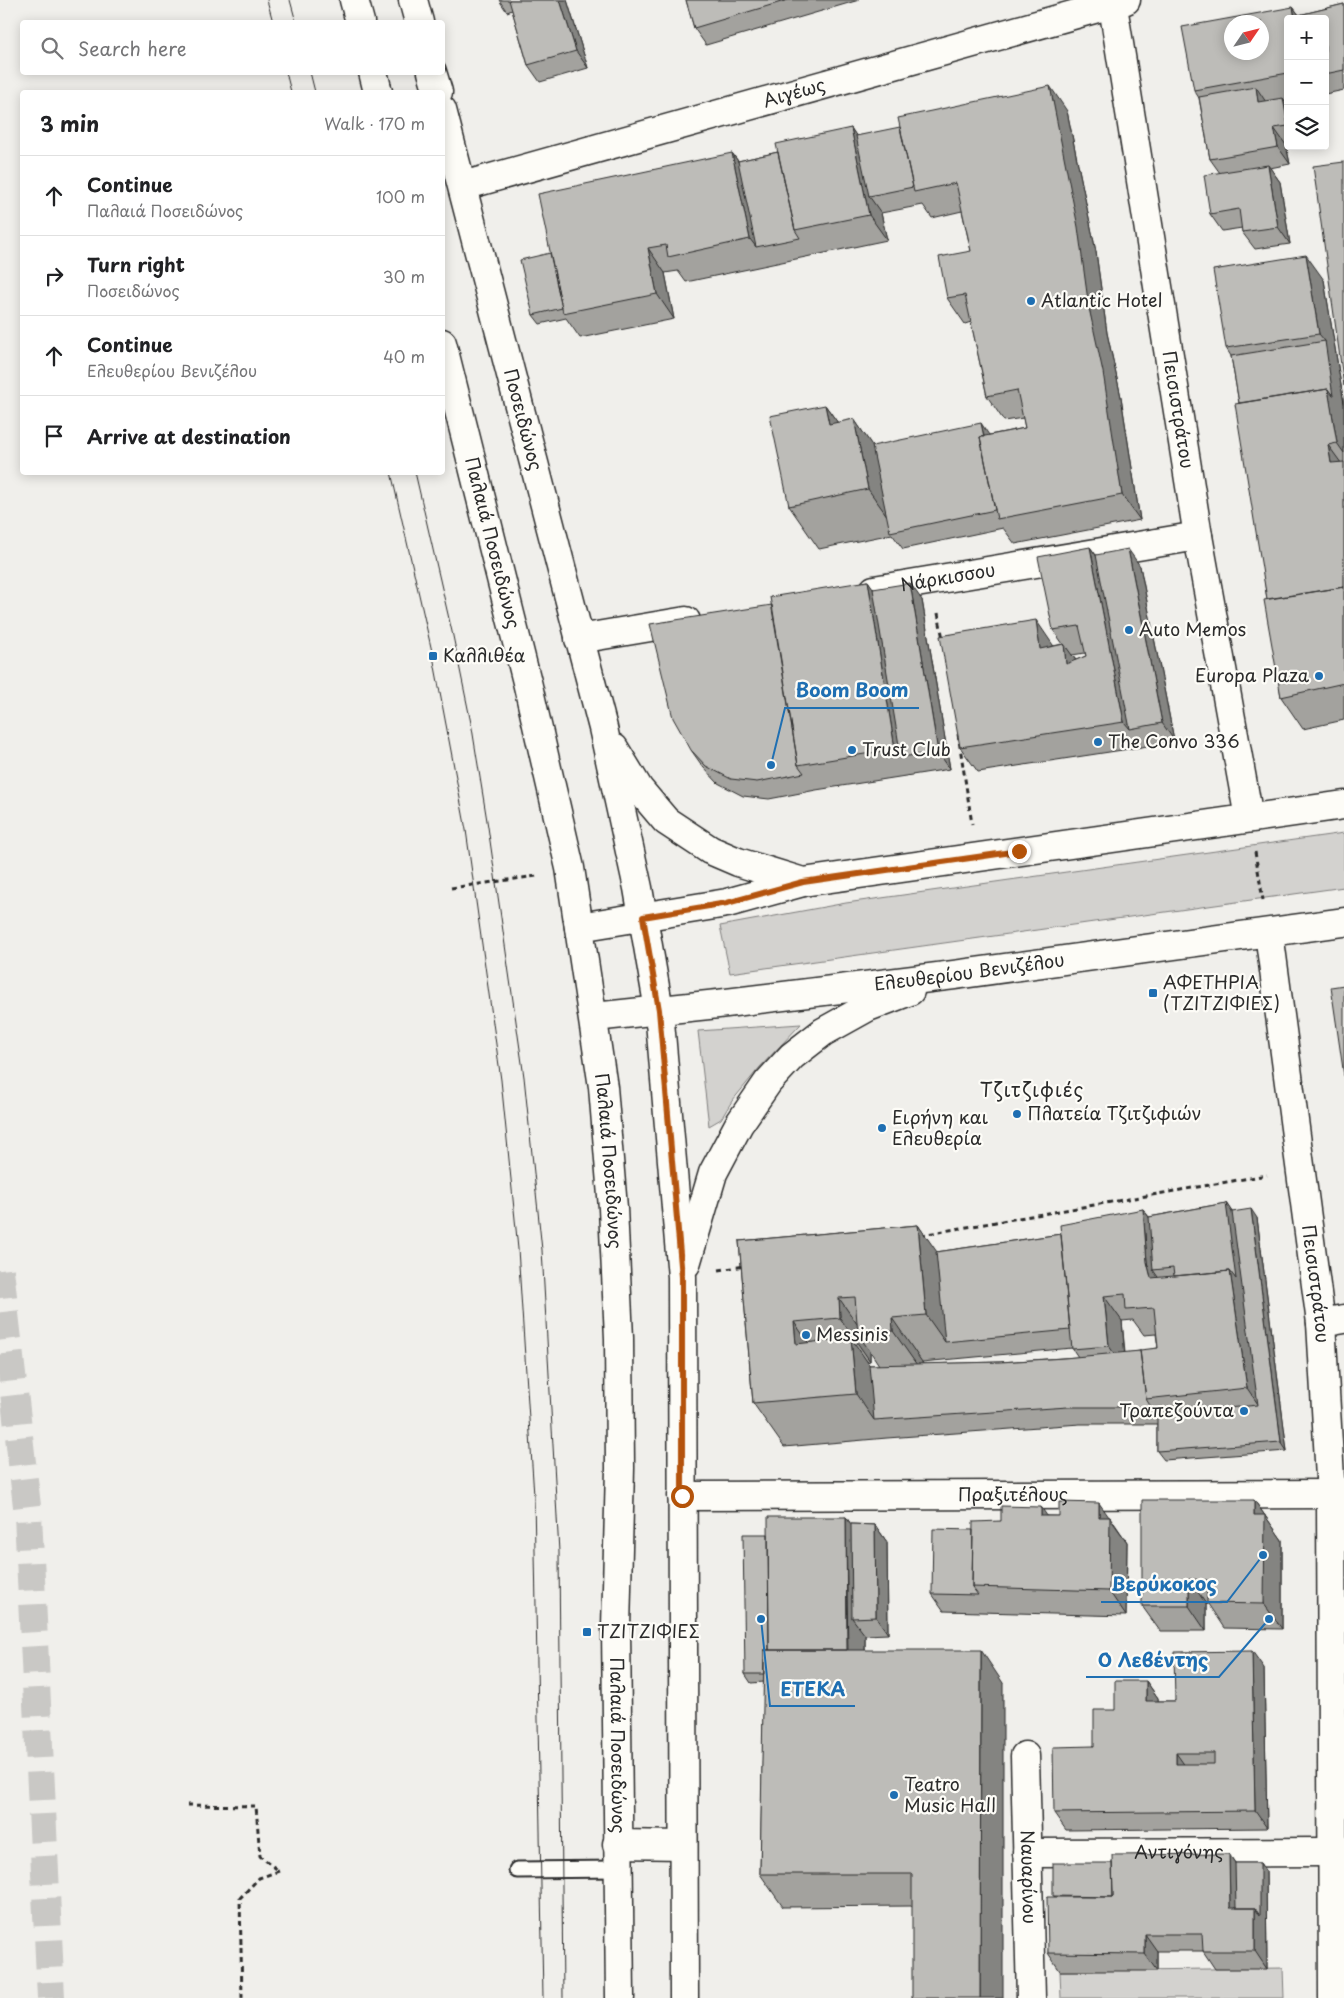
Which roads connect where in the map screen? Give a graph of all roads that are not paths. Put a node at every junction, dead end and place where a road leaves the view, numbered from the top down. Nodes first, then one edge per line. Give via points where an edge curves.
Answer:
1 (354, 0) edge
2 (413, 0) edge
3 (1117, 1) edge
4 (359, 20) edge
5 (418, 20) edge
6 (374, 75) edge
7 (433, 75) edge
8 (378, 90) edge
9 (437, 90) edge
10 (445, 121) edge
11 (463, 186) junction
12 (445, 355) edge
13 (1198, 536) junction
14 (854, 593) edge
15 (707, 618) edge
16 (579, 639) junction
17 (603, 728) junction
18 (1344, 804) edge
19 (1249, 818) junction
20 (803, 882) junction
21 (643, 917) junction
22 (1344, 922) edge
23 (579, 927) junction
24 (1269, 933) junction
25 (954, 975) junction
26 (659, 1010) junction
27 (594, 1017) junction
28 (682, 1277) junction
29 (1332, 1321) edge
30 (1337, 1495) edge
31 (682, 1496) junction
32 (1025, 1756) dead end
33 (683, 1845) junction
34 (1332, 1852) junction
35 (1027, 1853) junction
36 (618, 1856) junction
37 (517, 1870) dead end
38 (620, 1998) edge
39 (684, 1998) edge
40 (1031, 1998) edge
41 (1333, 1998) edge

1 - 4 main road
2 - 5 main road
3 - 11 main road, Αιγέως
3 - 13 main road, Πεισιστράτου
6 - 8 main road
7 - 9 main road
10 - 11 main road, Ποσειδώνος
11 - 16 main road, Ποσειδώνος
12 - 23 main road, Παλαιά Ποσειδώνος via 528,686 570,868
13 - 14 main road, Νάρκισσου
13 - 19 main road, Πεισιστράτου
15 - 16 main road
16 - 17 main road, Ποσειδώνος
17 - 20 main road via 639,789 666,821 710,850
17 - 21 main road
18 - 19 main road
19 - 20 main road
20 - 21 main road via 727,903
21 - 23 main road
21 - 26 main road
22 - 24 main road, Ελευθερίου Βενιζέλου
23 - 27 main road, Παλαιά Ποσειδώνος
24 - 25 main road, Ελευθερίου Βενιζέλου
24 - 29 main road, Πεισιστράτου via 1300,1170
25 - 26 main road, Ελευθερίου Βενιζέλου
25 - 28 main road via 868,1007 823,1032 780,1069 739,1124 713,1173
26 - 27 main road, Ελευθερίου Βενιζέλου
26 - 28 main road
27 - 36 main road, Παλαιά Ποσειδώνος via 613,1208 619,1338
28 - 31 main road
29 - 30 main road, Πεισιστράτου
30 - 31 main road, Πραξιτέλους
30 - 34 main road, Πεισιστράτου
31 - 33 main road
32 - 35 main road, Ναυαρίνου
33 - 36 main road
33 - 39 main road
34 - 35 main road, Αντιγόνης
34 - 41 main road, Πεισιστράτου
35 - 40 main road, Ναυαρίνου
36 - 37 lane
36 - 38 main road, Παλαιά Ποσειδώνος

